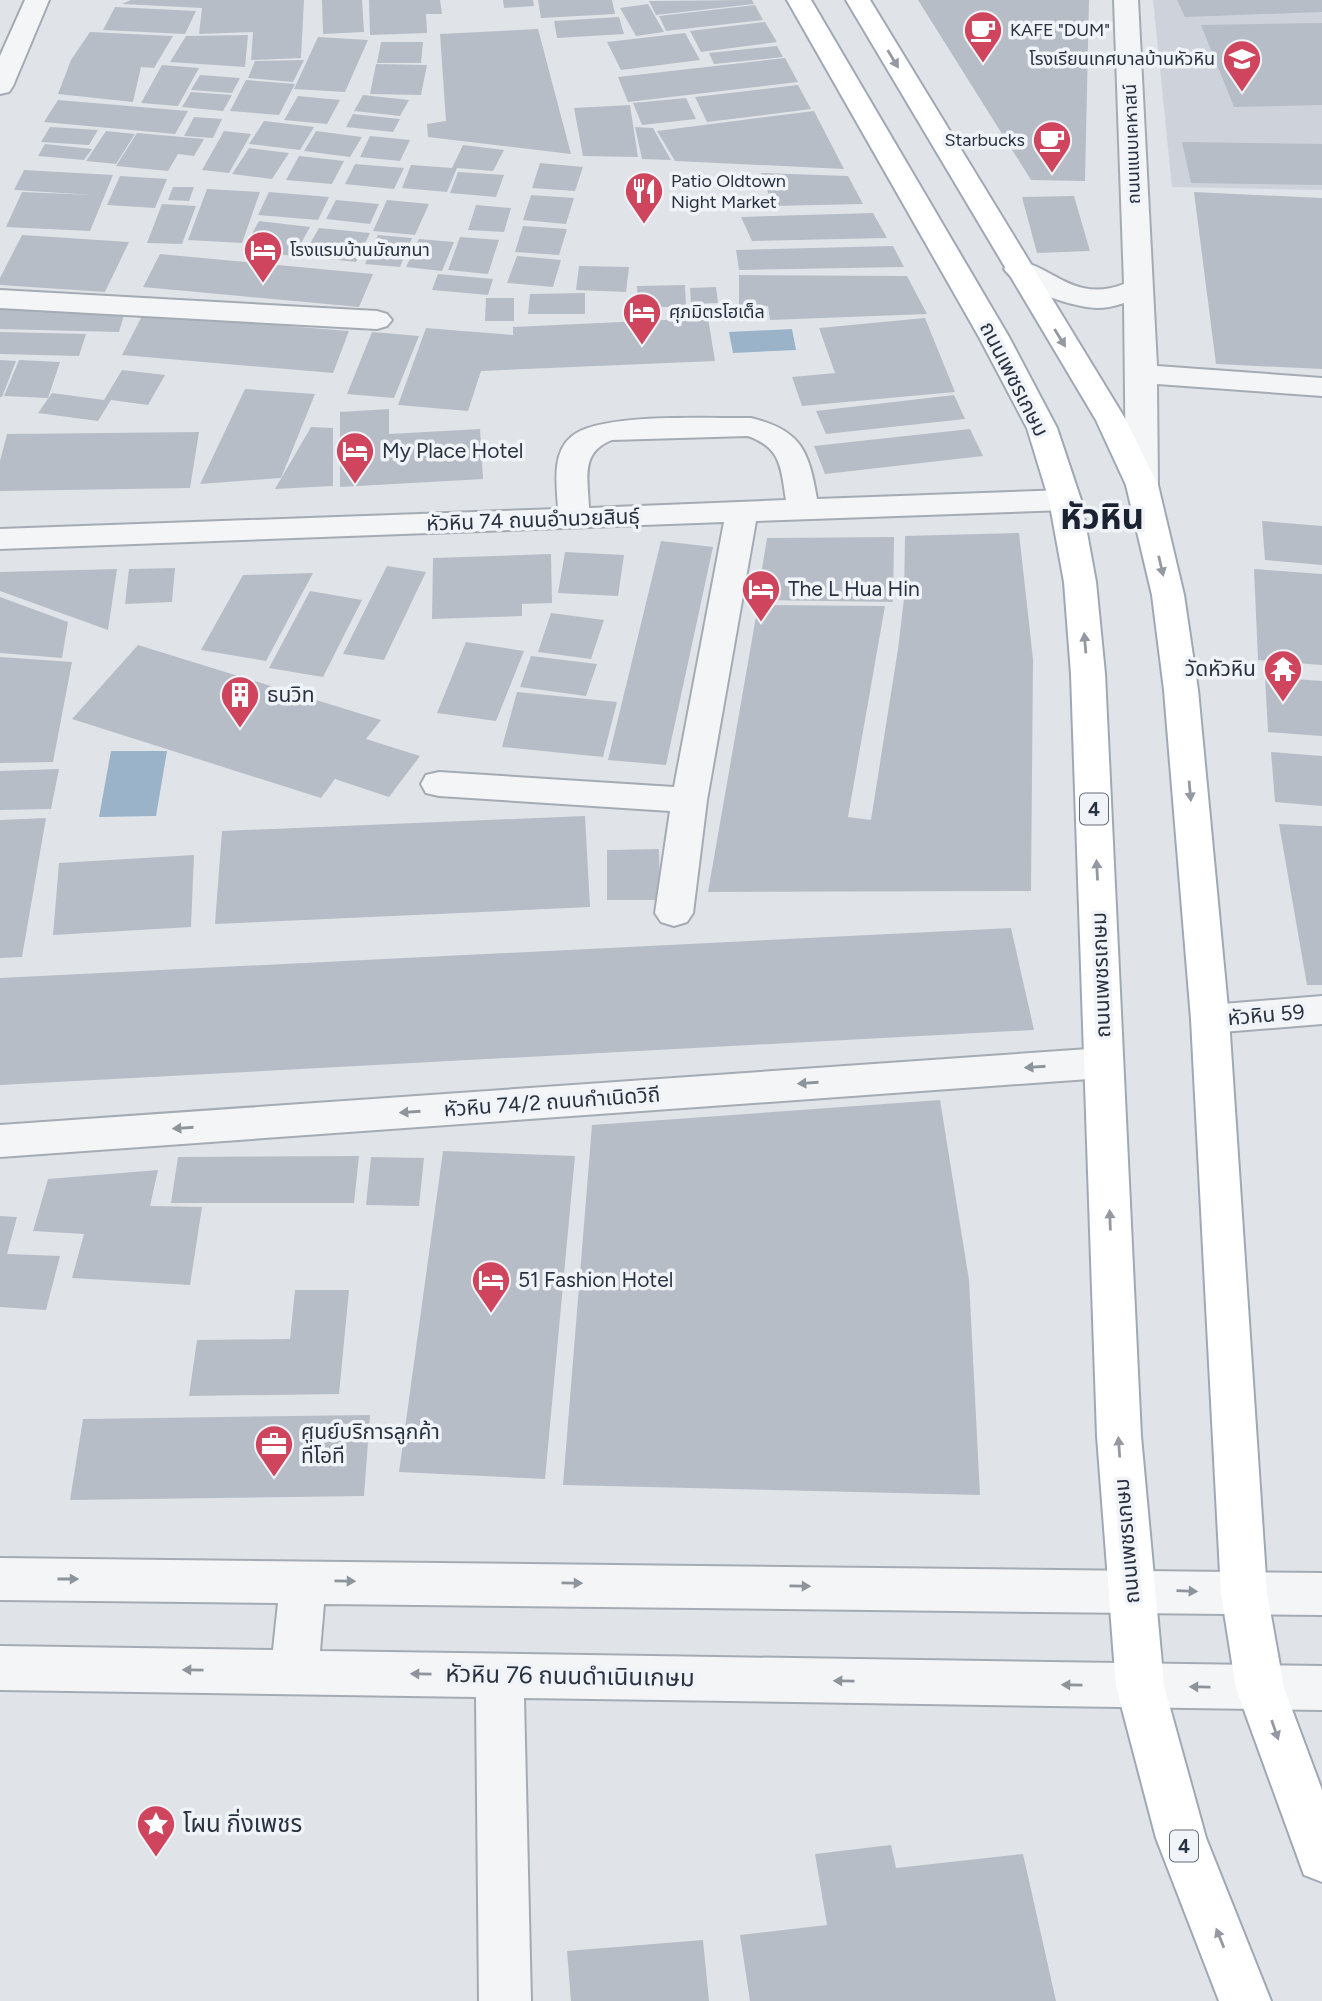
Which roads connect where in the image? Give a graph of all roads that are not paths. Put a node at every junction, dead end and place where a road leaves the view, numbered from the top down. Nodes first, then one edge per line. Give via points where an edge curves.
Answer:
1 (37, 0) edge
2 (799, 0) edge
3 (858, 0) edge
4 (1126, 0) edge
5 (0, 86) edge
6 (1018, 269) junction
7 (1138, 289) junction
8 (0, 299) edge
9 (377, 320) dead end
10 (1142, 374) junction
11 (1322, 387) edge
12 (1142, 485) junction
13 (1065, 500) junction
14 (803, 510) junction
15 (742, 512) junction
16 (574, 519) junction
17 (0, 539) edge
18 (439, 784) dead end
19 (689, 800) junction
20 (674, 912) dead end
21 (1322, 1010) edge
22 (1210, 1019) junction
23 (1103, 1063) junction
24 (0, 1141) edge
25 (0, 1579) edge
26 (303, 1581) junction
27 (1131, 1589) junction
28 (1244, 1592) junction
29 (1322, 1594) edge
30 (0, 1668) edge
31 (295, 1671) junction
32 (500, 1675) junction
33 (1140, 1686) junction
34 (1260, 1688) junction
35 (1322, 1688) edge
36 (1322, 1858) edge
37 (505, 2001) edge
38 (1245, 2001) edge

1 - 5 street
2 - 13 main road, ถนนเพชรเกษม / 4 via 994,337 1042,428
3 -> 6 main road
4 - 7 street, ถนนแนบเคหาสน์
6 - 7 street via 1047,286 1080,296 1105,299
6 -> 12 main road via 1111,421
7 - 10 street, ถนนแนบเคหาสน์
8 - 9 street
10 - 11 street
10 - 12 street, ถนนแนบเคหาสน์
12 -> 22 main road via 1168,595 1181,690
13 - 14 street, หัวหิน 74 ถนนอำนวยสินธุ์
23 -> 13 main road, ถนนเพชรเกษม / 4 via 1088,674 1080,582
14 - 15 street, หัวหิน 74 ถนนอำนวยสินธุ์
14 - 16 street via 794,458 780,438 768,432 751,427 608,431 581,444 574,454
15 - 16 street, หัวหิน 74 ถนนอำนวยสินธุ์
15 - 19 street
16 - 17 street, หัวหิน 74 ถนนอำนวยสินธุ์
18 - 19 street
19 - 20 street
21 - 22 street, หัวหิน 59
22 - 28 main road
23 -> 24 street, หัวหิน 74/2 ถนนกำเนิดวิถี
27 -> 23 main road, ถนนเพชรเกษม / 4 via 1119,1437
25 -> 26 street
26 -> 27 street
26 - 31 street
27 -> 28 street
27 - 33 main road, ถนนเพชรเกษม / 4
28 - 29 street
28 - 34 main road
31 -> 30 street, หัวหิน 76 ถนนดำเนินเกษม
32 -> 31 street, หัวหิน 76 ถนนดำเนินเกษม
33 -> 32 street, หัวหิน 76 ถนนดำเนินเกษม
32 - 37 street
34 -> 33 street, หัวหิน 76 ถนนดำเนินเกษม
38 -> 33 main road, ถนนเพชรเกษม / 4 via 1181,1838
34 - 35 street, หัวหิน 76 ถนนดำเนินเกษม
34 -> 36 main road

